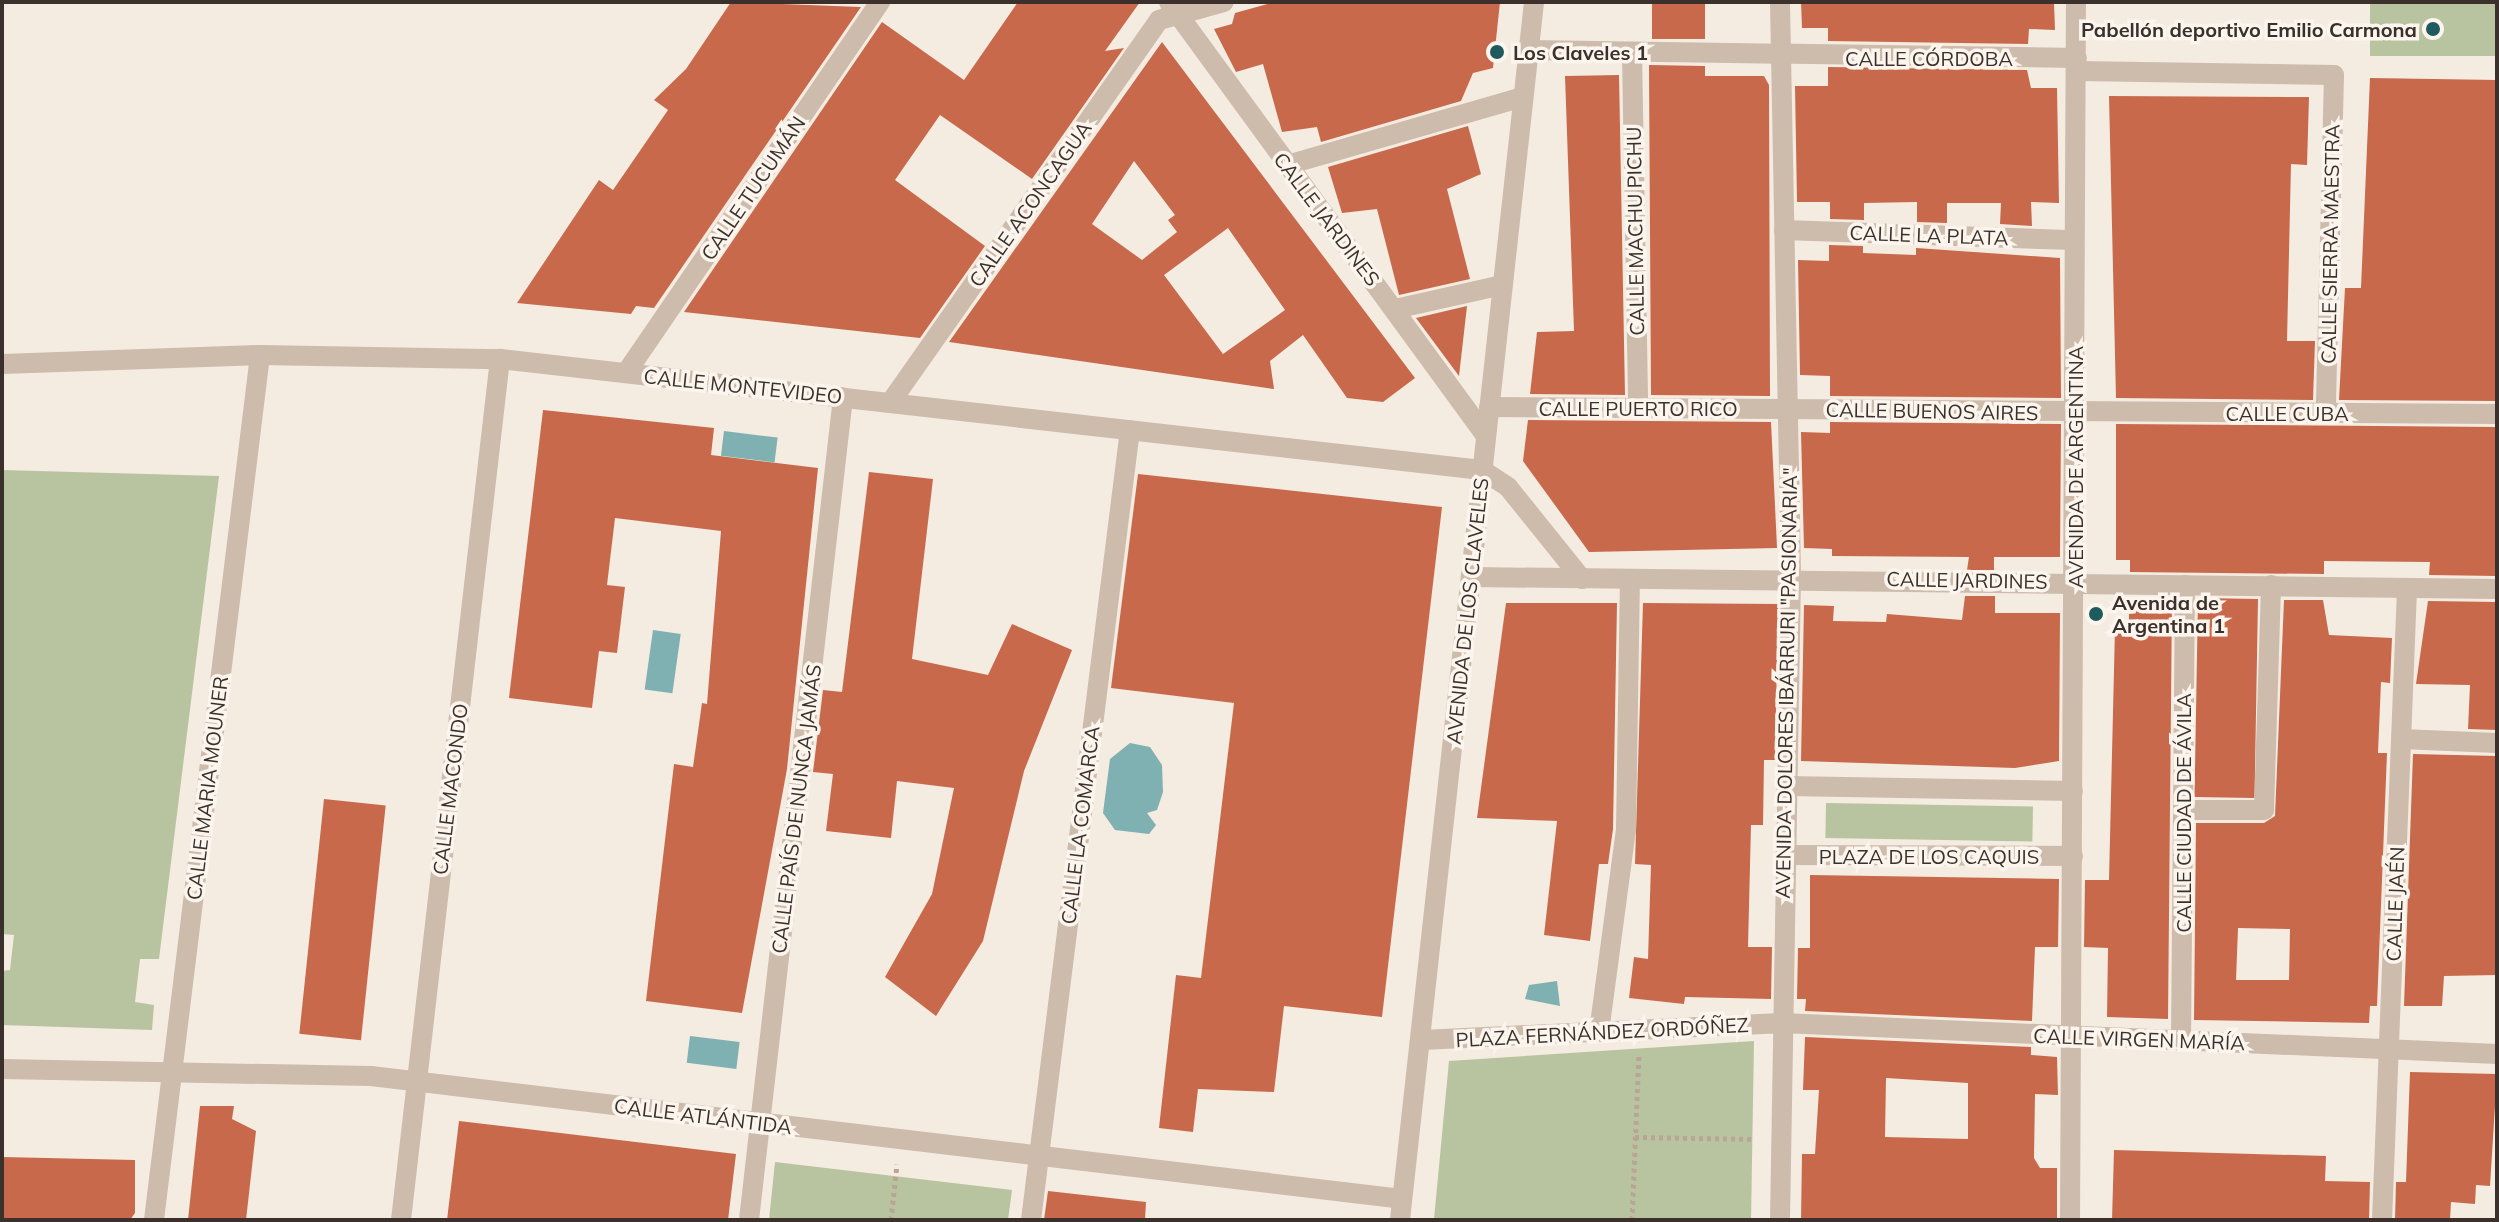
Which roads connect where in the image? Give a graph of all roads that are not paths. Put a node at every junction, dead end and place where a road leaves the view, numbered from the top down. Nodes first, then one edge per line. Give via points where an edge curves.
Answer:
1 (880, 2) edge
2 (1224, 2) edge
3 (1534, 2) edge
4 (1780, 2) edge
5 (2076, 2) edge
6 (1172, 9) edge
7 (1528, 50) junction
8 (1632, 53) junction
9 (1781, 58) junction
10 (2077, 65) junction
11 (2334, 75) joint
12 (1522, 97) junction
13 (1287, 165) junction
14 (1784, 230) junction
15 (2074, 240) junction
16 (1502, 285) junction
17 (1395, 309) junction
18 (260, 355) junction
19 (500, 359) junction
20 (2, 364) edge
21 (626, 373) junction
22 (843, 397) junction
23 (890, 403) junction
24 (1489, 407) junction
25 (1638, 408) junction
26 (1786, 409) junction
27 (2326, 412) junction
28 (2077, 413) junction
29 (2497, 414) edge
30 (1130, 430) junction
31 (1486, 436) junction
32 (1482, 470) junction
33 (1791, 575) junction
34 (1471, 577) junction
35 (1582, 579) junction
36 (1630, 580) junction
37 (2075, 582) junction
38 (2185, 585) junction
39 (2271, 585) junction
40 (2407, 588) junction
41 (2497, 589) edge
42 (2401, 739) junction
43 (2497, 743) edge
44 (1786, 786) junction
45 (2073, 791) junction
46 (2183, 810) junction
47 (1785, 855) junction
48 (2073, 856) junction
49 (1782, 1023) junction
50 (1599, 1032) junction
51 (2072, 1038) junction
52 (1422, 1040) junction
53 (2181, 1040) junction
54 (2389, 1048) junction
55 (2497, 1054) edge
56 (2, 1069) edge
57 (173, 1071) junction
58 (416, 1082) junction
59 (760, 1123) junction
60 (1039, 1156) junction
61 (1401, 1210) edge
62 (154, 1220) edge
63 (401, 1220) edge
64 (749, 1220) edge
65 (1031, 1220) edge
66 (1780, 1220) edge
67 (2070, 1220) edge
68 (2382, 1220) edge

1 - 21 street, CALLE TUCUMÁN
2 - 6 street
3 - 7 street, AVENIDA DE LOS CLAVELES
4 - 9 street, AVENIDA DOLORES IBÁRRURI "PASIONARIA"
5 - 10 street, AVENIDA DE ARGENTINA
6 - 13 street, CALLE JARDINES
6 - 23 street, CALLE ACONCAGUA via 1159,20
7 - 8 street, CALLE CÓRDOBA
7 - 12 street, AVENIDA DE LOS CLAVELES
8 - 9 street, CALLE CÓRDOBA
8 - 25 street, CALLE MACHU PICHU
9 - 10 street, CALLE CÓRDOBA
9 - 14 street, AVENIDA DOLORES IBÁRRURI "PASIONARIA"
10 - 11 street, CALLE CÓRDOBA
10 - 15 street, AVENIDA DE ARGENTINA
11 - 27 street, CALLE SIERRA MAESTRA
12 - 13 street
12 - 16 street, AVENIDA DE LOS CLAVELES
13 - 17 street, CALLE JARDINES
14 - 15 street, CALLE LA PLATA
14 - 26 street, AVENIDA DOLORES IBÁRRURI "PASIONARIA"
15 - 28 street, AVENIDA DE ARGENTINA
16 - 17 street
16 - 24 street, AVENIDA DE LOS CLAVELES
17 - 31 street, CALLE JARDINES
18 - 19 street, CALLE MONTEVIDEO
18 - 20 street, CALLE MONTEVIDEO
18 - 57 street, CALLE MARIA MOUNER
19 - 21 street, CALLE MONTEVIDEO
19 - 58 street, CALLE MACONDO
21 - 22 street, CALLE MONTEVIDEO
22 - 23 street, CALLE MONTEVIDEO
22 - 59 street, CALLE PAÍS DE NUNCA JAMÁS
23 - 30 street, CALLE MONTEVIDEO
24 - 25 street, CALLE PUERTO RICO
24 - 31 street, AVENIDA DE LOS CLAVELES
25 - 26 street, CALLE PUERTO RICO
26 - 28 street, CALLE BUENOS AIRES
26 - 33 street, AVENIDA DOLORES IBÁRRURI "PASIONARIA"
27 - 28 street, CALLE CUBA
27 - 29 street, CALLE CUBA
28 - 37 street, AVENIDA DE ARGENTINA
30 - 32 street, CALLE MONTEVIDEO
30 - 60 street, CALLE LA COMARCA
31 - 32 street, AVENIDA DE LOS CLAVELES
32 - 34 street, AVENIDA DE LOS CLAVELES
32 - 35 street via 1508,487
33 - 36 street, CALLE JARDINES
33 - 37 street, CALLE JARDINES
33 - 44 street, AVENIDA DOLORES IBÁRRURI "PASIONARIA"
34 - 35 street, CALLE JARDINES
34 - 52 street, AVENIDA DE LOS CLAVELES
35 - 36 street, CALLE JARDINES
36 - 50 street via 1626,830
37 - 38 street, CALLE JARDINES
37 - 45 street, AVENIDA DE ARGENTINA
38 - 39 street, CALLE JARDINES
38 - 46 street, CALLE CIUDAD DE ÁVILA
39 - 40 street, CALLE JARDINES
39 - 46 street via 2264,810
40 - 41 street, CALLE JARDINES
40 - 42 street, CALLE JAÉN
42 - 43 street
42 - 54 street, CALLE JAÉN
44 - 45 street
44 - 47 street, AVENIDA DOLORES IBÁRRURI "PASIONARIA"
45 - 48 street, AVENIDA DE ARGENTINA
46 - 53 street, CALLE CIUDAD DE ÁVILA
47 - 48 street, PLAZA DE LOS CAQUIS
47 - 49 street, AVENIDA DOLORES IBÁRRURI "PASIONARIA"
48 - 51 street, AVENIDA DE ARGENTINA
49 - 50 street, PLAZA FERNÁNDEZ ORDÓÑEZ
49 - 51 street, CALLE VIRGEN MARÍA
49 - 66 street, AVENIDA DOLORES IBÁRRURI "PASIONARIA"
50 - 52 street, PLAZA FERNÁNDEZ ORDÓÑEZ
51 - 53 street, CALLE VIRGEN MARÍA
51 - 67 street, AVENIDA DE ARGENTINA
52 - 61 street, AVENIDA DE LOS CLAVELES
53 - 54 street, CALLE VIRGEN MARÍA
54 - 55 street, CALLE VIRGEN MARÍA
54 - 68 street, CALLE JAÉN
56 - 57 street, CALLE ATLÁNTIDA
57 - 58 street, CALLE ATLÁNTIDA
57 - 62 street, CALLE MARIA MOUNER
58 - 59 street, CALLE ATLÁNTIDA
58 - 63 street, CALLE MACONDO
59 - 60 street, CALLE ATLÁNTIDA
59 - 64 street, CALLE PAÍS DE NUNCA JAMÁS
60 - 61 street, CALLE ATLÁNTIDA
60 - 65 street, CALLE LA COMARCA

